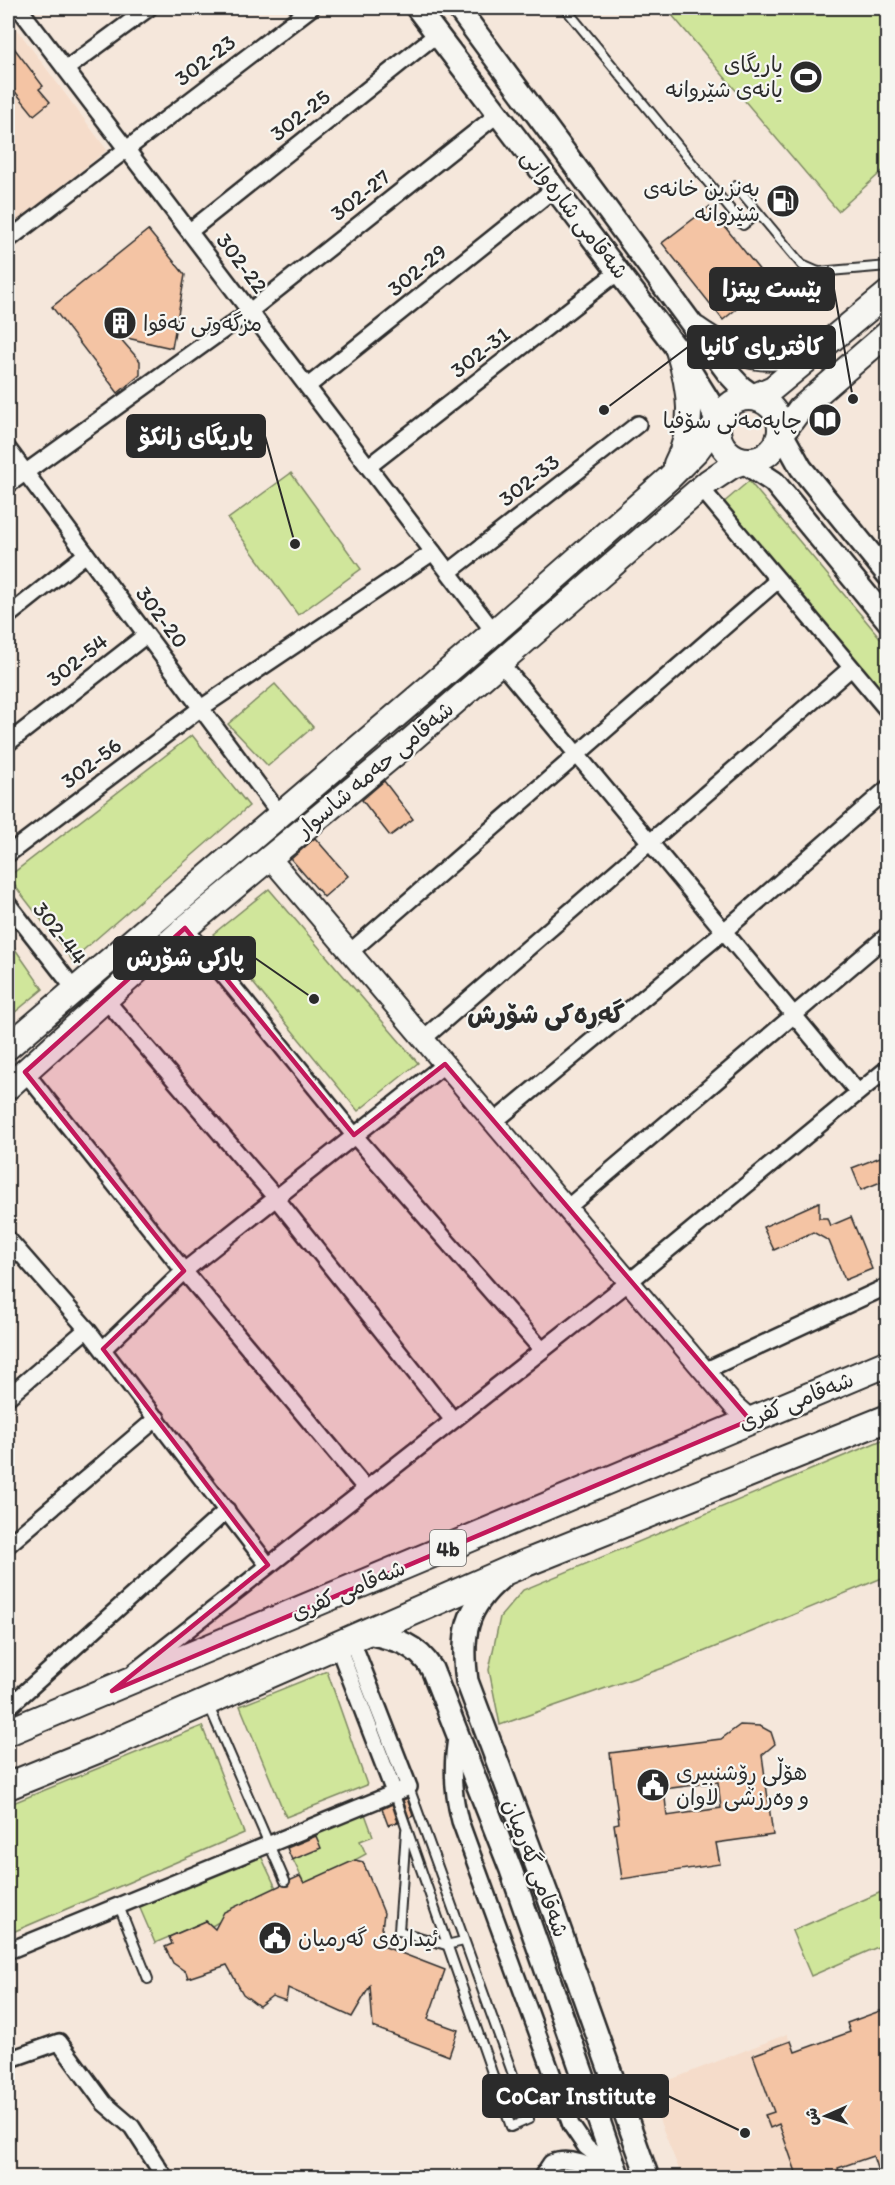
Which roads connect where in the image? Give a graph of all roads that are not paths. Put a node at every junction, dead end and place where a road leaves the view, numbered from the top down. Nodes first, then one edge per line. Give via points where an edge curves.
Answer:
1 (19, 8) edge
2 (149, 8) edge
3 (311, 8) edge
4 (417, 8) edge
5 (566, 8) edge
6 (463, 9) edge
7 (437, 34) junction
8 (66, 69) junction
9 (498, 114) junction
10 (127, 148) junction
11 (736, 186) dead end
12 (554, 189) junction
13 (759, 213) junction
14 (190, 231) junction
15 (8, 240) edge
16 (886, 265) edge
17 (619, 271) junction
18 (888, 293) edge
19 (250, 311) junction
20 (692, 322) junction
21 (886, 338) edge
22 (671, 341) junction
23 (823, 348) junction
24 (308, 387) junction
25 (754, 398) junction
26 (638, 424) dead end
27 (718, 424) junction
28 (780, 434) junction
29 (8, 449) edge
30 (744, 460) junction
31 (369, 466) junction
32 (24, 471) junction
33 (668, 479) junction
34 (8, 485) edge
35 (701, 488) junction
36 (822, 497) junction
37 (800, 514) junction
38 (433, 552) junction
39 (86, 554) junction
40 (449, 572) junction
41 (888, 575) edge
42 (778, 580) junction
43 (539, 591) junction
44 (555, 613) junction
45 (8, 616) edge
46 (888, 621) edge
47 (494, 632) junction
48 (146, 635) junction
49 (498, 665) junction
50 (851, 668) junction
51 (201, 708) junction
52 (888, 711) edge
53 (8, 743) edge
54 (576, 756) junction
55 (888, 788) edge
56 (279, 813) junction
57 (649, 843) junction
58 (8, 854) edge
59 (270, 858) junction
60 (8, 904) edge
61 (186, 928) junction
62 (723, 932) junction
63 (888, 935) edge
64 (350, 952) junction
65 (76, 991) junction
66 (105, 999) junction
67 (794, 1017) junction
68 (423, 1039) junction
69 (8, 1047) edge
70 (445, 1064) junction
71 (888, 1068) edge
72 (16, 1079) edge
73 (857, 1091) junction
74 (494, 1122) junction
75 (354, 1135) junction
76 (276, 1198) junction
77 (567, 1208) junction
78 (9, 1243) edge
79 (184, 1271) junction
80 (629, 1282) junction
81 (888, 1286) edge
82 (87, 1329) junction
83 (103, 1349) junction
84 (542, 1350) junction
85 (888, 1363) edge
86 (704, 1371) junction
87 (8, 1396) edge
88 (157, 1418) junction
89 (888, 1418) edge
90 (750, 1419) junction
91 (453, 1420) junction
92 (366, 1489) junction
93 (227, 1510) junction
94 (8, 1545) edge
95 (268, 1565) junction
96 (511, 1569) junction
97 (351, 1638) junction
98 (112, 1690) junction
99 (207, 1702) junction
100 (13, 1715) edge
101 (458, 1730) junction
102 (8, 1786) edge
103 (409, 1787) junction
104 (394, 1792) junction
105 (407, 1827) junction
106 (268, 1843) junction
107 (285, 1881) dead end
108 (119, 1906) junction
109 (464, 1941) junction
110 (446, 1945) junction
111 (13, 1949) dead end
112 (148, 1979) dead end
113 (8, 2060) edge
114 (595, 2157) junction
115 (568, 2160) junction
116 (615, 2176) edge
117 (165, 2178) edge
118 (541, 2178) edge
119 (648, 2178) edge

1 - 8 street, 302-22
2 - 8 street
3 - 10 street, 302-23
4 - 7 main road, شەقامی شارەوانی
5 - 13 lane via 743,225
6 - 20 main road, شەقامی شارەوانی
7 - 9 main road, شەقامی شارەوانی
7 - 14 street, 302-25
8 - 10 street, 302-22
9 - 12 main road, شەقامی شارەوانی
9 - 19 street, 302-27
10 - 14 street, 302-22
10 - 15 street, 302-23
11 - 13 lane
12 - 17 main road, شەقامی شارەوانی
12 - 24 street, 302-29
13 - 16 lane via 802,265 818,272
14 - 19 street, 302-22
17 - 22 main road, شەقامی شارەوانی
17 - 31 street, 302-31
18 - 23 main road
19 - 24 street, 302-22
19 - 32 street, 302-27
20 - 22 main road
20 - 23 main road via 730,350 763,358 793,357
20 - 25 main road, شەقامی شارەوانی via 728,373
21 - 28 main road via 800,409
22 - 27 main road, شەقامی شارەوانی via 704,392
22 - 33 main road via 689,384 690,415 685,447
23 - 25 main road via 773,388
24 - 31 street, 302-22
25 - 27 main road via 732,404
25 - 28 main road via 774,412
26 - 40 street, 302-33
27 - 30 main road via 724,447
27 - 33 main road, شەقامی حەمە شاسوار
28 - 30 main road via 767,455
28 - 36 main road
29 - 32 street, 302-20
30 - 35 main road, شەقامی حەمە شاسوار
30 - 37 main road via 774,482
31 - 38 street, 302-22
32 - 34 street, 302-27
32 - 39 street, 302-20
33 - 43 main road, شەقامی حەمە شاسوار
35 - 42 street
35 - 44 main road, شەقامی حەمە شاسوار
36 - 37 main road
36 - 41 main road
37 - 46 main road
38 - 40 street, 302-22
38 - 51 street, 302-56
39 - 45 street
39 - 48 street, 302-20
40 - 47 street, 302-22
42 - 50 street
42 - 54 street
43 - 44 main road
43 - 47 main road, شەقامی حەمە شاسوار
44 - 49 main road, شەقامی حەمە شاسوار
47 - 56 main road, شەقامی حەمە شاسوار
48 - 51 street, 302-20
48 - 53 street, 302-54
49 - 54 street via 509,673
49 - 59 main road, شەقامی حەمە شاسوار
50 - 52 street
50 - 57 street
51 - 56 street, 302-20
51 - 58 street, 302-56
54 - 57 street
54 - 64 street
55 - 62 street
56 - 65 main road, شەقامی حەمە شاسوار
57 - 62 street
57 - 68 street
59 - 61 main road, شەقامی حەمە شاسوار
59 - 64 street
60 - 65 street, 302-44
61 - 66 main road, شەقامی حەمە شاسوار
61 - 75 street
62 - 67 street
62 - 74 street
63 - 67 street
64 - 68 street
65 - 69 main road, شەقامی حەمە شاسوار
66 - 72 main road, شەقامی حەمە شاسوار
66 - 76 street
67 - 73 street
67 - 77 street
68 - 70 street
70 - 74 street
70 - 75 street
71 - 73 street
72 - 79 street
73 - 80 street
74 - 77 street
75 - 76 street
75 - 84 street
76 - 79 street
76 - 91 street
77 - 80 street
78 - 82 street
79 - 83 street
79 - 92 street
80 - 84 street
80 - 86 street
81 - 86 street
82 - 83 street
82 - 87 street
83 - 88 street
84 - 91 street
85 - 90 highway, شەقامی کفری / 4b
86 - 90 street
88 - 93 street
88 - 94 street
89 - 96 highway, شەقامی کفری / 4b
90 - 98 highway, شەقامی کفری / 4b
91 - 92 street
92 - 95 street
93 - 95 street
93 - 100 street
95 - 98 street
96 - 97 highway, شەقامی کفری / 4b
96 - 119 main road, شەقامی گەرمیان via 481,1595 470,1616 464,1647 466,1681
97 - 99 highway, شەقامی کفری / 4b
97 - 101 main road, شەقامی گەرمیان via 398,1639 418,1650 432,1669
97 - 103 street
97 - 104 street
98 - 100 highway, شەقامی کفری / 4b
99 - 102 highway, شەقامی کفری / 4b
99 - 106 lane
101 - 114 street via 452,1776 460,1821 568,2118 577,2137
101 - 116 main road, شەقامی گەرمیان
103 - 104 street
103 - 109 lane
104 - 105 lane
104 - 106 street
105 - 110 lane
105 - 110 lane via 399,1931
106 - 107 lane
106 - 108 street
108 - 111 street
108 - 112 lane
109 - 110 lane
109 - 110 lane via 529,2119 511,2127
113 - 117 street via 59,2042 104,2103 132,2127
114 - 115 street
114 - 116 street
115 - 116 street
115 - 118 street via 551,2163

